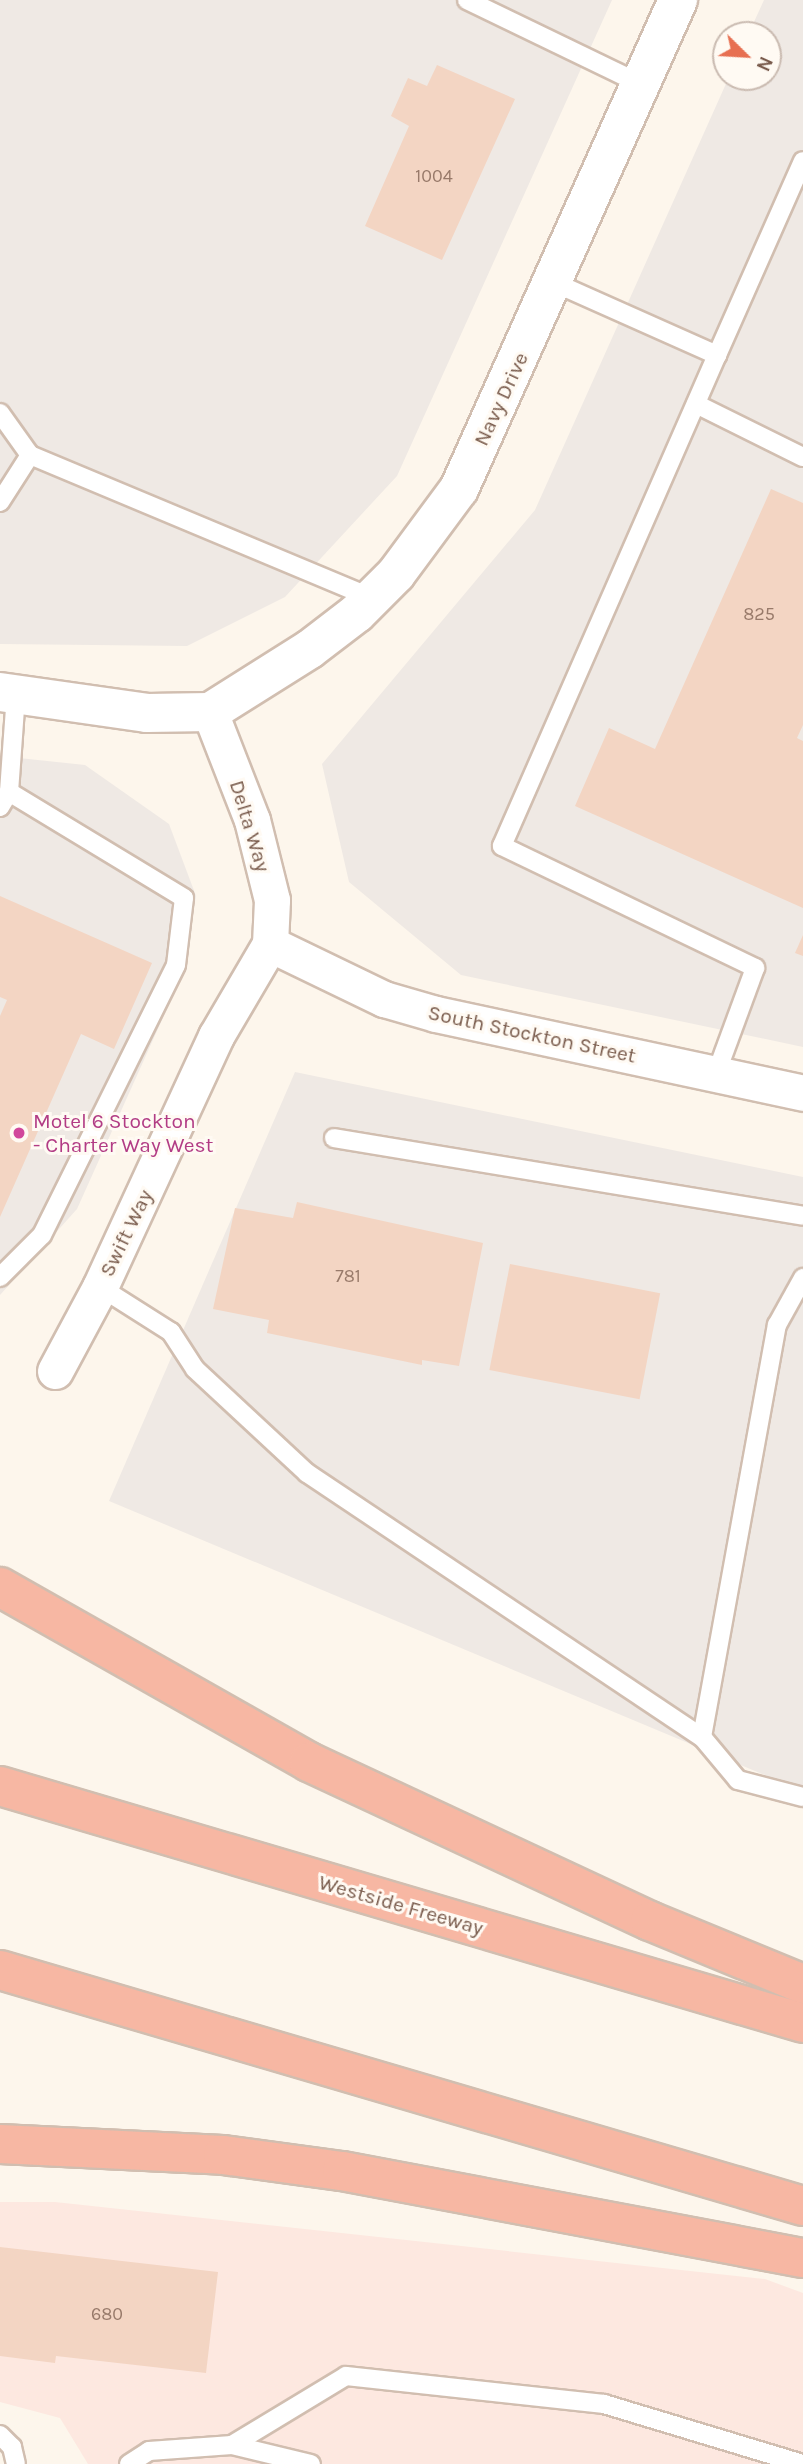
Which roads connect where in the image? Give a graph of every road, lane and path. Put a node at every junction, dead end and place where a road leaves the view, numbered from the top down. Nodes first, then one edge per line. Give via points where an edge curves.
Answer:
1 (467, 0) edge
2 (678, 0) edge
3 (641, 83) junction
4 (803, 161) edge
5 (553, 282) junction
6 (717, 355) junction
7 (695, 404) junction
8 (0, 413) edge
9 (30, 455) junction
10 (803, 457) edge
11 (0, 502) edge
12 (372, 598) junction
13 (8, 693) edge
14 (211, 712) junction
15 (4, 800) edge
16 (270, 944) junction
17 (716, 1074) junction
18 (803, 1093) edge
19 (334, 1138) dead end
20 (803, 1216) edge
21 (0, 1277) edge
22 (803, 1278) edge
23 (100, 1287) junction
24 (55, 1371) dead end
25 (0, 1587) edge
26 (702, 1737) junction
27 (0, 1786) edge
28 (803, 1797) edge
29 (0, 1970) edge
30 (803, 1984) edge
31 (803, 2023) edge
32 (0, 2144) edge
33 (803, 2206) edge
34 (803, 2258) edge
35 (0, 2435) edge
36 (232, 2445) junction
37 (803, 2463) edge
38 (16, 2464) edge
39 (129, 2464) edge
40 (312, 2464) edge

1 - 3 lane
2 - 3 street, Navy Drive
3 - 5 street, Navy Drive
4 - 6 lane
5 - 6 lane
5 - 12 street, Navy Drive via 459,489 396,574
6 - 7 lane
7 - 10 lane
7 - 17 lane via 502,846 755,968
8 - 9 lane
9 - 11 lane
9 - 12 lane
12 - 14 street, Navy Drive via 310,649
13 - 14 street via 147,713
13 - 15 lane
14 - 16 street, Delta Way via 252,821 272,900
15 - 21 lane via 184,898 176,965 159,1001 42,1235
16 - 17 street, South Stockton Street via 384,999
16 - 23 street, Swift Way via 216,1036
17 - 18 street, South Stockton Street
19 - 20 lane
22 - 26 lane via 777,1325
23 - 24 street, Swift Way
23 - 26 lane via 171,1332 195,1369 307,1473
25 - 30 highway via 309,1762 674,1931
26 - 28 lane via 738,1780
27 - 31 highway, Westside Freeway
29 - 33 highway
32 - 34 highway via 223,2155 342,2171
35 - 38 lane via 12,2447
36 - 37 lane via 346,2376 604,2404
36 - 39 lane via 149,2451
36 - 40 lane

